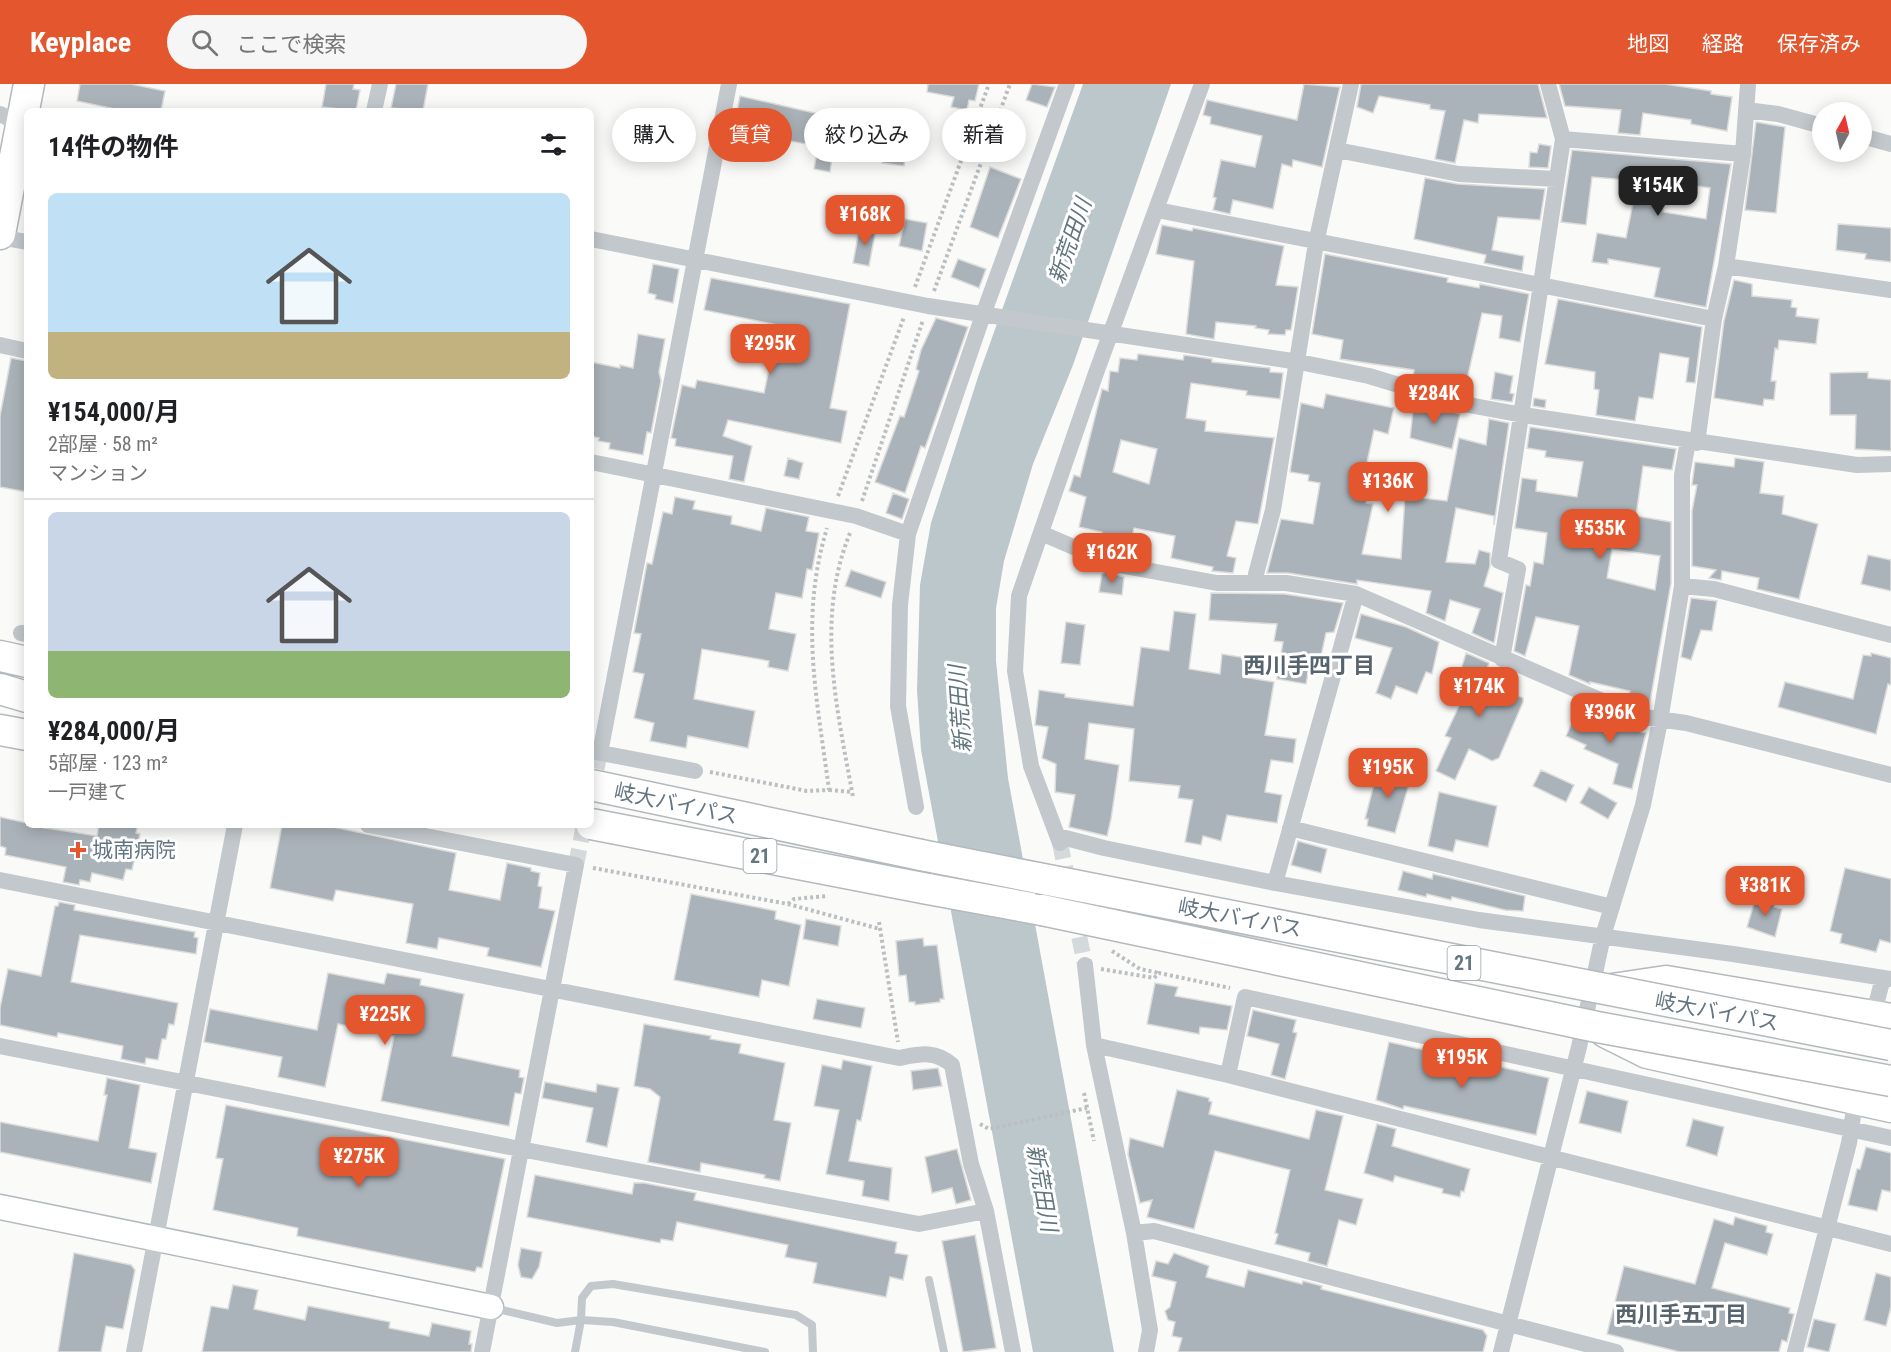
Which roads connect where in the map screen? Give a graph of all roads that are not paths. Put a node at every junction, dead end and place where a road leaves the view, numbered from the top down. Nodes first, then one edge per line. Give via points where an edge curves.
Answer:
1 (29, 84) edge
2 (380, 84) edge
3 (729, 84) edge
4 (1067, 84) edge
5 (1202, 84) edge
6 (1351, 84) edge
7 (1548, 84) edge
8 (1748, 84) edge
9 (375, 108) edge
10 (1746, 110) junction
11 (16, 123) edge
12 (1812, 123) edge
13 (1563, 139) junction
14 (1872, 139) edge
15 (1891, 144) edge
16 (1337, 150) junction
17 (1743, 154) junction
18 (1556, 179) junction
19 (1158, 210) junction
20 (0, 236) edge
21 (594, 240) edge
22 (24, 242) edge
23 (1316, 243) junction
24 (694, 260) junction
25 (1726, 266) junction
26 (1539, 285) junction
27 (1891, 290) edge
28 (988, 315) junction
29 (1714, 319) junction
30 (1112, 333) junction
31 (0, 345) edge
32 (24, 350) edge
33 (1299, 362) junction
34 (1523, 415) junction
35 (1692, 442) junction
36 (594, 463) edge
37 (1891, 464) edge
38 (653, 475) junction
39 (1041, 533) junction
40 (908, 534) junction
41 (1256, 583) junction
42 (1682, 586) junction
43 (1356, 594) junction
44 (1891, 635) edge
45 (24, 644) edge
46 (0, 656) edge
47 (1502, 659) junction
48 (0, 689) edge
49 (24, 696) edge
50 (1660, 721) junction
51 (0, 730) edge
52 (24, 734) edge
53 (595, 752) edge
54 (695, 771) road end
55 (1891, 775) edge
56 (594, 786) edge
57 (916, 807) dead end
58 (594, 825) edge
59 (234, 828) edge
60 (384, 828) edge
61 (1290, 828) junction
62 (0, 880) edge
63 (1275, 883) junction
64 (1612, 907) junction
65 (216, 923) junction
66 (1603, 936) junction
67 (1085, 967) tunnel mouth
68 (1887, 978) edge
69 (551, 989) junction
70 (1603, 991) junction
71 (1884, 1010) edge
72 (1597, 1027) junction
73 (1094, 1045) junction
74 (0, 1046) edge
75 (1891, 1046) edge
76 (1573, 1068) junction
77 (1228, 1075) junction
78 (1891, 1081) edge
79 (185, 1082) junction
80 (1891, 1107) edge
81 (1854, 1109) dead end
82 (1850, 1130) junction
83 (1891, 1138) edge
84 (520, 1149) junction
85 (1550, 1156) junction
86 (0, 1207) edge
87 (986, 1210) junction
88 (1829, 1228) junction
89 (1134, 1233) junction
90 (155, 1237) junction
91 (1891, 1244) edge
92 (929, 1280) dead end
93 (491, 1307) junction
94 (581, 1320) junction
95 (1509, 1323) junction
96 (134, 1352) edge
97 (482, 1352) edge
98 (575, 1352) edge
99 (765, 1352) edge
100 (813, 1352) edge
101 (944, 1352) edge
102 (1012, 1352) edge
103 (1146, 1352) edge
104 (1501, 1352) edge
105 (1616, 1352) edge
106 (1795, 1352) edge

1 - 11 highway
2 - 9 street
3 - 24 street
4 - 28 street
5 - 19 street
6 - 16 street
7 - 13 street
8 - 10 street
10 - 12 street
10 - 17 street
11 - 20 highway
13 - 17 street
13 - 18 street
14 - 15 street
16 - 18 street via 1459,174
16 - 23 street
17 - 25 street
18 - 26 street
19 - 23 street
19 - 30 street
20 - 22 street
21 - 24 street
23 - 26 street
23 - 33 street
24 - 28 street
24 - 38 street
25 - 27 street
25 - 29 street
26 - 29 street
26 - 34 street
28 - 30 street
28 - 40 street
29 - 35 street
30 - 33 street
30 - 39 street
31 - 32 street
33 - 34 street via 1369,376 1458,403
33 - 41 street via 1274,510
34 - 35 street
34 - 47 street via 1499,561 1518,569
35 - 37 street via 1857,465
35 - 42 street via 1682,476
36 - 38 street
38 - 40 street via 856,516
38 - 53 street
39 - 41 street via 1113,564 1216,583
39 - 63 street via 1019,596 1015,672 1031,765 1059,839
40 - 57 street via 900,605 898,706
41 - 43 street via 1286,583
42 - 44 street via 1714,589
42 - 50 street
43 - 47 street
43 - 61 street
45 - 46 highway
47 - 50 street via 1637,716
48 - 49 highway
50 - 55 street via 1686,723
50 - 64 street via 1643,806
51 - 52 highway
53 - 54 street
56 - 70 highway, 岐大バイパス / 21, bridge via 898,851
58 - 72 highway, 岐大バイパス / 21, bridge via 1042,910
59 - 65 street
60 - 69 street via 576,864
61 - 63 street
61 - 64 street
62 - 65 street
63 - 66 street via 1479,920
64 - 66 street
65 - 69 street
65 - 79 street
66 - 68 street
66 - 76 street
67 - 73 street
68 - 71 street
69 - 84 street
69 - 87 street via 899,1058 926,1053 942,1055 952,1065 971,1164
70 - 71 highway, 21 via 1666,981
70 - 75 highway, 岐大バイパス / 21, bridge
72 - 78 highway, 岐大バイパス / 21, bridge
72 - 80 highway, 21 via 1647,1053
73 - 77 street
73 - 89 street
74 - 79 street
76 - 77 street via 1245,997
76 - 82 street
76 - 85 street
77 - 85 street
79 - 84 street
79 - 90 street
81 - 82 street
82 - 83 street
82 - 88 street
84 - 87 street via 919,1224
84 - 93 street
85 - 88 street
85 - 95 street
86 - 90 street
87 - 102 street
88 - 91 street
88 - 106 street
89 - 95 street via 1154,1230
89 - 103 street via 1150,1330
90 - 93 street
90 - 96 street
92 - 101 lane
93 - 94 lane via 557,1323
93 - 97 street
94 - 98 lane
94 - 99 lane via 613,1322
94 - 100 lane via 582,1298 591,1286 613,1284 796,1315 812,1326
95 - 104 street
95 - 105 street

